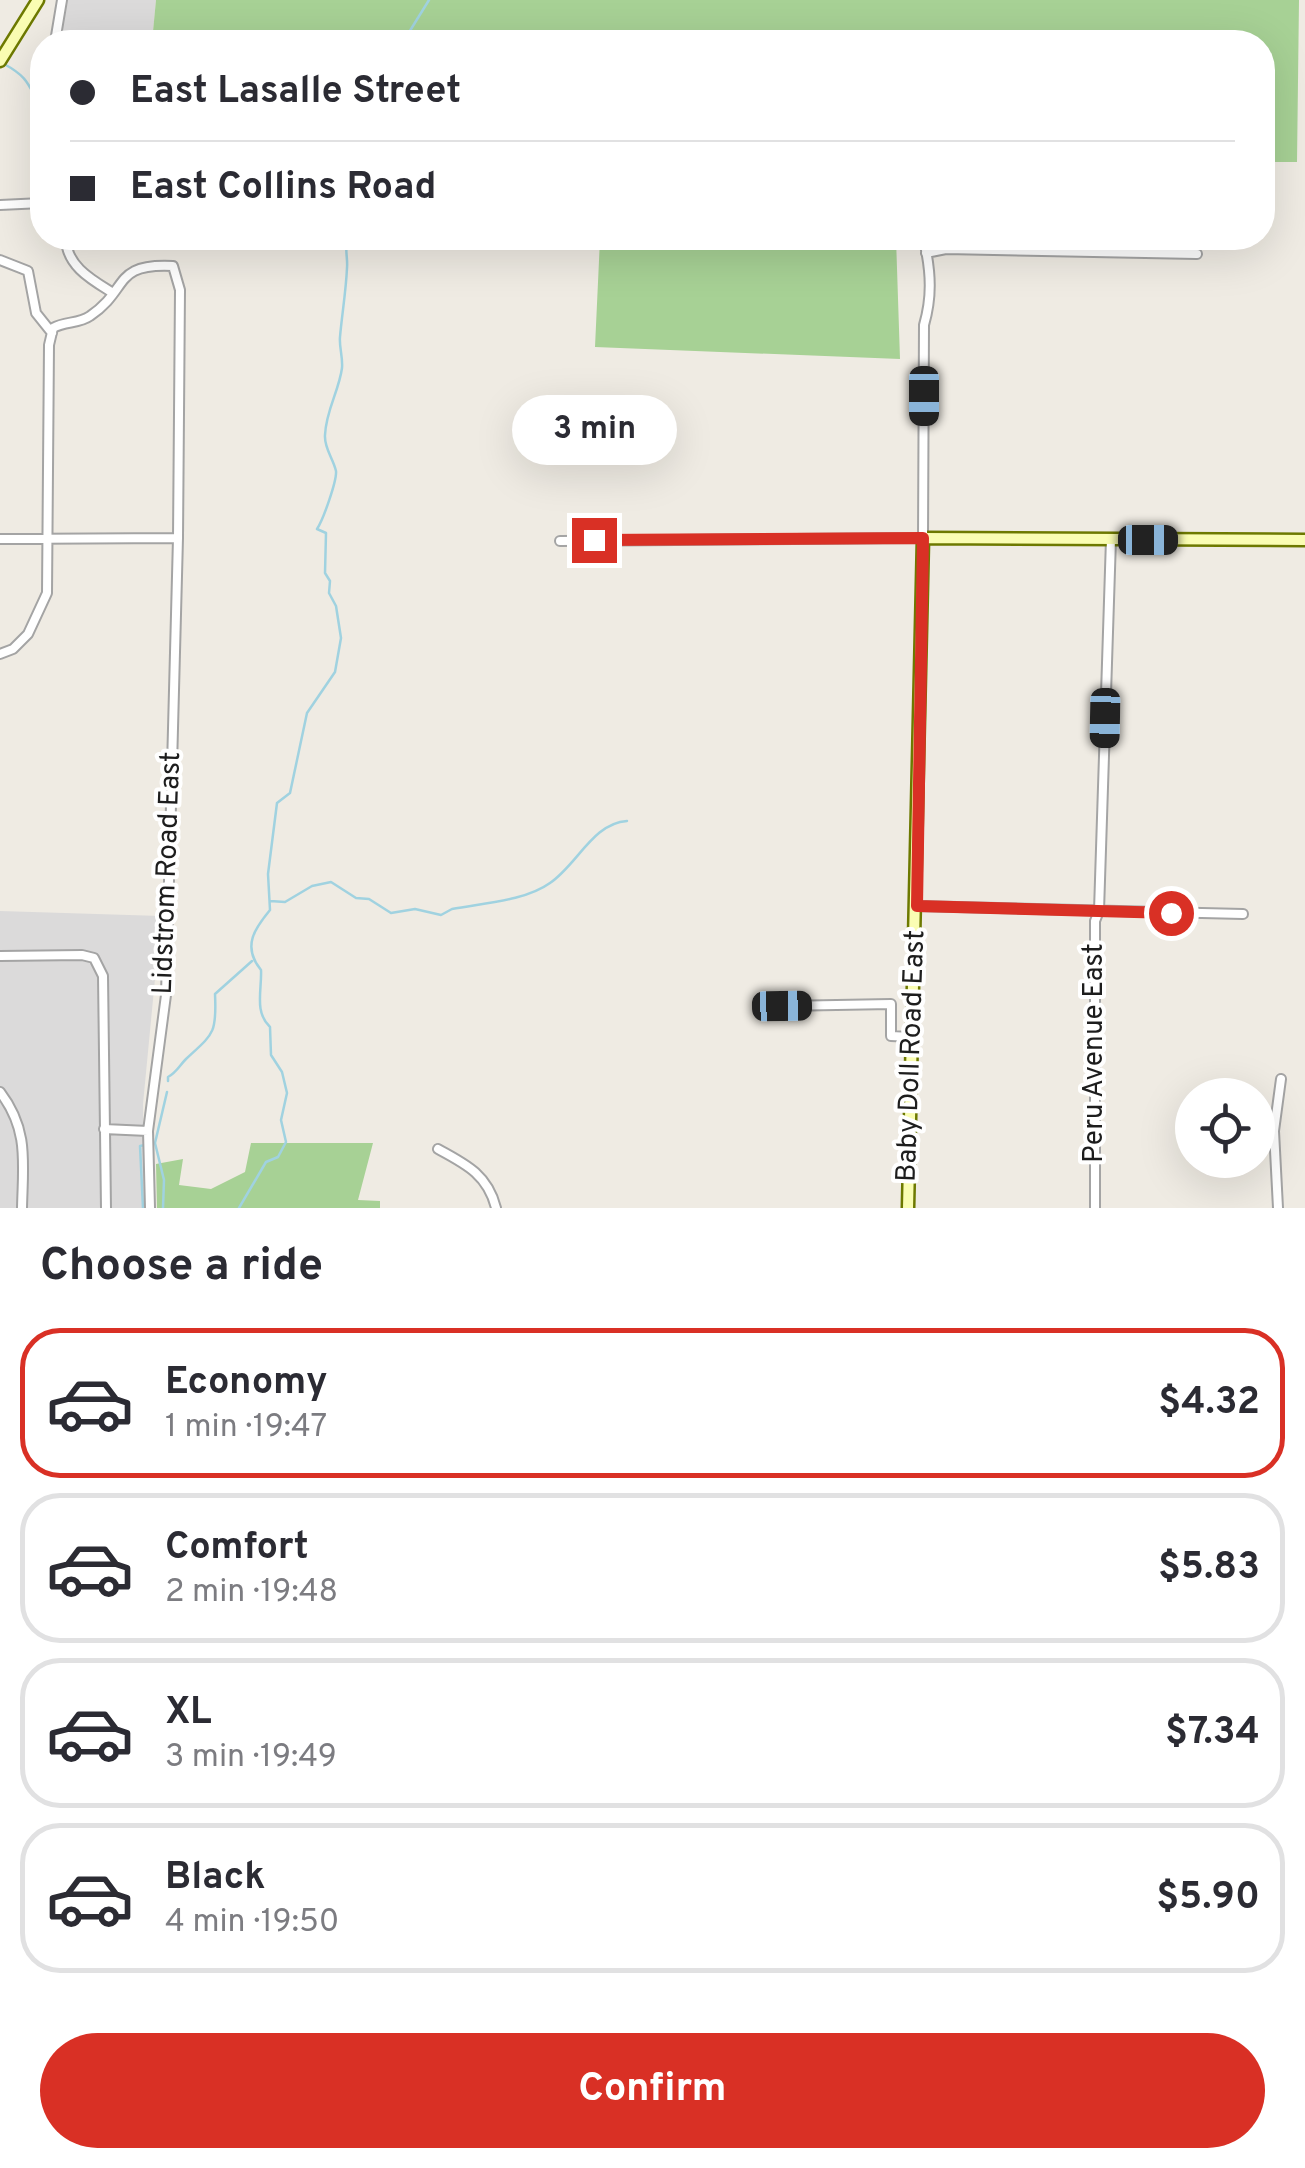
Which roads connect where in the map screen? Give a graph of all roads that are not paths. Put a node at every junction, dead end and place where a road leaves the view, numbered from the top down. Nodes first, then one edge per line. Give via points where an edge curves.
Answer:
1 (38, 0) edge
2 (62, 0) edge
3 (58, 30) edge
4 (0, 60) edge
5 (30, 204) edge
6 (0, 205) edge
7 (69, 250) edge
8 (925, 250) edge
9 (946, 250) edge
10 (1198, 254) dead end
11 (0, 260) edge
12 (113, 293) junction
13 (52, 333) junction
14 (178, 538) junction
15 (923, 538) junction
16 (0, 539) edge
17 (49, 539) junction
18 (1111, 540) junction
19 (1305, 540) edge
20 (560, 541) dead end
21 (0, 654) edge
22 (917, 906) junction
23 (1099, 911) junction
24 (1244, 914) dead end
25 (0, 956) edge
26 (782, 1006) dead end
27 (912, 1037) junction
28 (1281, 1079) dead end
29 (0, 1092) edge
30 (104, 1129) junction
31 (148, 1131) junction
32 (438, 1149) dead end
33 (22, 1208) edge
34 (106, 1208) edge
35 (150, 1208) edge
36 (496, 1208) edge
37 (908, 1208) edge
38 (1094, 1208) edge
39 (1278, 1208) edge

1 - 4 street
2 - 3 street
5 - 6 street
7 - 12 street via 83,274
8 - 15 street, Baby Doll Road East via 930,304 924,325
9 - 10 street, Baby Doll Road East
11 - 13 street via 28,271 36,313
12 - 13 street via 84,320 63,322
12 - 14 street, Lidstrom Road East via 138,267 173,266 177,276
13 - 17 street
14 - 17 street
14 - 31 street, Lidstrom Road East via 166,996
15 - 18 street
15 - 20 street
15 - 22 street, Baby Doll Road East
16 - 17 street
17 - 21 street via 40,612 28,634
18 - 19 street
18 - 23 street, Peru Avenue East
22 - 23 street
22 - 27 street, Baby Doll Road East
23 - 24 street
23 - 38 street, Peru Avenue East
25 - 30 street via 82,955 100,965
26 - 27 street via 891,1004 891,1036
27 - 37 street, Baby Doll Road East
28 - 39 street via 1274,1131
29 - 33 street via 18,1118
30 - 31 street
30 - 34 street
31 - 35 street, Lidstrom Road East
32 - 36 street via 478,1173

